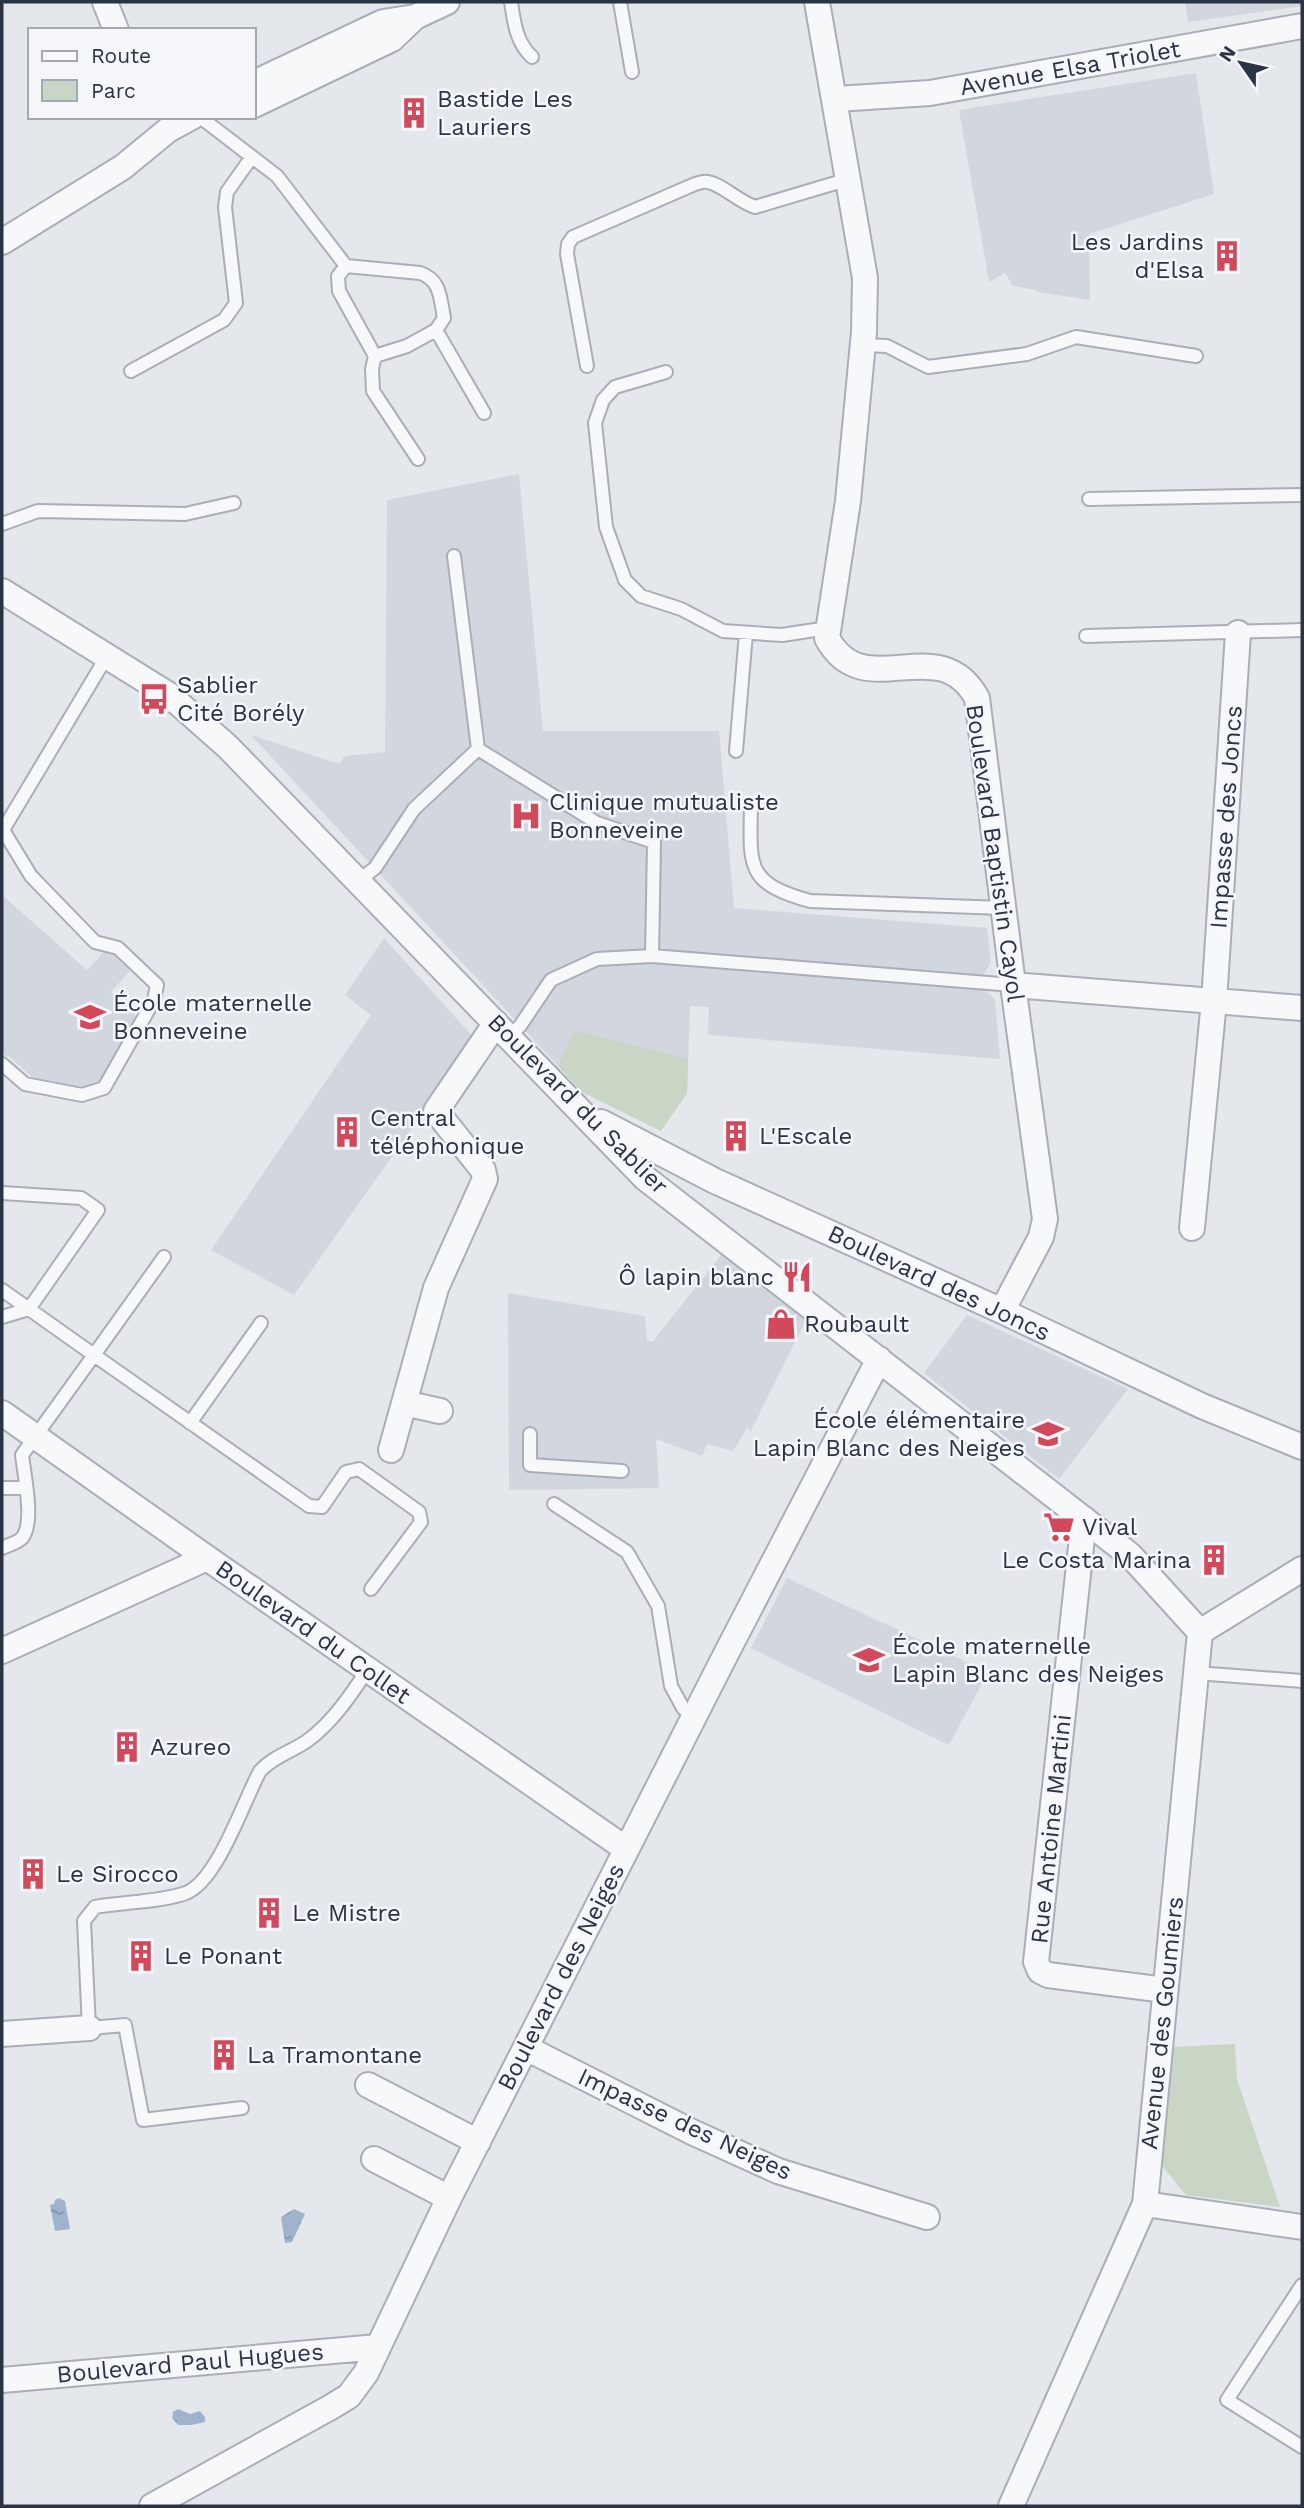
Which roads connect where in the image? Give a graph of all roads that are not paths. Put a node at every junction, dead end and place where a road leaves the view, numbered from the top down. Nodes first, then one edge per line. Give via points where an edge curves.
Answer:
1 (105, 2) edge
2 (447, 2) edge
3 (511, 2) edge
4 (620, 2) edge
5 (817, 2) edge
6 (412, 12) junction
7 (1302, 26) edge
8 (115, 28) edge
9 (532, 57) dead end
10 (632, 72) dead end
11 (256, 82) edge
12 (836, 99) junction
13 (256, 104) edge
14 (185, 119) edge
15 (202, 119) edge
16 (153, 128) edge
17 (251, 158) junction
18 (849, 179) junction
19 (2, 242) edge
20 (346, 266) junction
21 (436, 331) junction
22 (863, 345) junction
23 (374, 356) junction
24 (1196, 356) dead end
25 (587, 366) dead end
26 (131, 371) dead end
27 (666, 372) dead end
28 (484, 413) dead end
29 (418, 459) dead end
30 (1302, 495) edge
31 (1089, 499) dead end
32 (234, 503) dead end
33 (2, 524) edge
34 (454, 556) dead end
35 (2, 591) edge
36 (828, 628) junction
37 (1302, 630) edge
38 (746, 633) junction
39 (1238, 633) junction
40 (1086, 636) dead end
41 (107, 656) junction
42 (478, 749) junction
43 (736, 751) dead end
44 (751, 805) dead end
45 (2, 830) edge
46 (358, 881) junction
47 (1003, 908) junction
48 (652, 956) junction
49 (1013, 985) junction
50 (1214, 1000) junction
51 (1302, 1008) edge
52 (503, 1029) junction
53 (2, 1064) edge
54 (580, 1111) junction
55 (2, 1193) edge
56 (1192, 1228) dead end
57 (164, 1257) dead end
58 (2, 1290) edge
59 (29, 1309) junction
60 (1002, 1311) junction
61 (2, 1317) edge
62 (261, 1323) dead end
63 (94, 1355) junction
64 (879, 1359) junction
65 (404, 1403) junction
66 (440, 1411) dead end
67 (2, 1413) edge
68 (190, 1423) junction
69 (530, 1434) dead end
70 (36, 1437) junction
71 (1302, 1447) edge
72 (391, 1450) dead end
73 (622, 1471) dead end
74 (2, 1488) edge
75 (26, 1488) junction
76 (554, 1504) dead end
77 (1084, 1520) junction
78 (2, 1548) edge
79 (207, 1558) junction
80 (1302, 1569) edge
81 (371, 1589) dead end
82 (1200, 1632) junction
83 (2, 1651) edge
84 (368, 1669) junction
85 (1196, 1673) junction
86 (1302, 1681) edge
87 (693, 1718) junction
88 (626, 1849) junction
89 (1165, 1990) junction
90 (89, 2028) junction
91 (2, 2034) edge
92 (526, 2048) junction
93 (368, 2085) dead end
94 (242, 2108) dead end
95 (478, 2142) junction
96 (374, 2159) dead end
97 (449, 2198) junction
98 (1144, 2204) junction
99 (927, 2217) dead end
100 (1302, 2227) edge
101 (1302, 2285) edge
102 (378, 2347) junction
103 (2, 2380) edge
104 (1302, 2447) edge
105 (152, 2506) edge
106 (1011, 2506) edge

1 - 8 street
2 - 6 street
3 - 9 lane via 522,48
4 - 10 lane
5 - 12 street
6 - 11 street
6 - 13 street via 392,39
7 - 12 street, Avenue Elsa Triolet via 930,93
12 - 18 street
14 - 16 street
15 - 17 lane
16 - 19 street via 123,167
17 - 20 lane via 277,177
17 - 26 lane via 227,192 225,207 236,303 224,320
18 - 22 street via 866,278
18 - 25 lane via 755,207 707,181 573,237 567,254
20 - 21 lane via 430,276 438,284 444,318
20 - 23 lane via 338,276 339,291
21 - 23 lane
21 - 28 lane
22 - 24 lane via 887,346 928,367 1027,354 1076,337
22 - 36 street via 848,501
23 - 29 lane via 373,391
27 - 38 lane via 615,387 603,400 595,423 606,527 625,580 642,596 723,631
30 - 31 lane
32 - 33 lane via 185,514 38,511
34 - 42 lane
35 - 41 street, Boulevard du Sablier
36 - 38 lane via 782,635
36 - 47 street, Boulevard Baptistin Cayol via 834,651 862,669 947,668 970,685 977,698
37 - 39 lane
38 - 43 lane
39 - 40 lane
39 - 50 street, Impasse des Joncs
41 - 45 lane
41 - 46 street, Boulevard du Sablier via 169,695 228,747
42 - 46 lane via 414,809 375,868
42 - 48 lane via 597,823 654,842
44 - 47 lane via 750,856 761,878 779,892 810,901
45 - 53 lane via 31,876 95,942 118,948 157,985 154,1000 104,1088 82,1095 25,1084
46 - 52 street, Boulevard du Sablier
47 - 49 street, Boulevard Baptistin Cayol
48 - 49 lane
48 - 52 lane via 597,959 551,980 520,1026
49 - 50 street
49 - 60 street, Boulevard Baptistin Cayol via 1045,1219 1041,1237
50 - 51 street
50 - 56 street, Impasse des Joncs
52 - 54 street, Boulevard du Sablier
52 - 65 street via 436,1111 483,1170 485,1179 436,1288
54 - 60 street, Boulevard des Joncs via 715,1181
54 - 64 street, Boulevard du Sablier via 645,1178
55 - 59 lane via 81,1198 98,1210
57 - 63 lane
58 - 59 lane
59 - 61 lane
59 - 63 lane
60 - 71 street, Boulevard des Joncs via 1202,1406
62 - 68 lane
63 - 68 lane
63 - 70 lane
64 - 77 street, Boulevard du Sablier
64 - 87 street, Boulevard des Neiges
65 - 66 street
65 - 72 street
67 - 70 street, Boulevard du Collet
68 - 81 lane via 309,1506 322,1507 346,1472 359,1469 419,1511 421,1522
69 - 73 lane via 530,1465
70 - 75 lane via 22,1455
70 - 79 street, Boulevard du Collet
74 - 75 lane
75 - 78 lane via 26,1531 20,1540
76 - 87 lane via 627,1552 658,1606 671,1686
77 - 82 street, Boulevard du Sablier via 1130,1555
77 - 89 street, Rue Antoine Martini via 1036,1962 1048,1975
79 - 83 street
79 - 84 street, Boulevard du Collet
80 - 82 street
82 - 85 street, Avenue des Goumiers
84 - 88 street, Boulevard du Collet
84 - 90 lane via 328,1723 260,1770 223,1849 199,1886 177,1895 95,1907 88,1914 84,1921
85 - 86 lane
85 - 89 street, Avenue des Goumiers
87 - 88 street, Boulevard des Neiges
88 - 92 street, Boulevard des Neiges
89 - 98 street, Avenue des Goumiers
90 - 91 street
90 - 94 lane via 125,2025 143,2120
92 - 95 street, Boulevard des Neiges
92 - 99 street, Impasse des Neiges via 778,2171
93 - 95 street
95 - 97 street, Boulevard des Neiges
96 - 97 street
97 - 102 street, Boulevard des Neiges
98 - 100 street
98 - 106 street, Avenue des Goumiers
101 - 104 lane via 1227,2400
102 - 103 street, Boulevard Paul Hugues
102 - 105 street, Boulevard des Neiges via 349,2396

